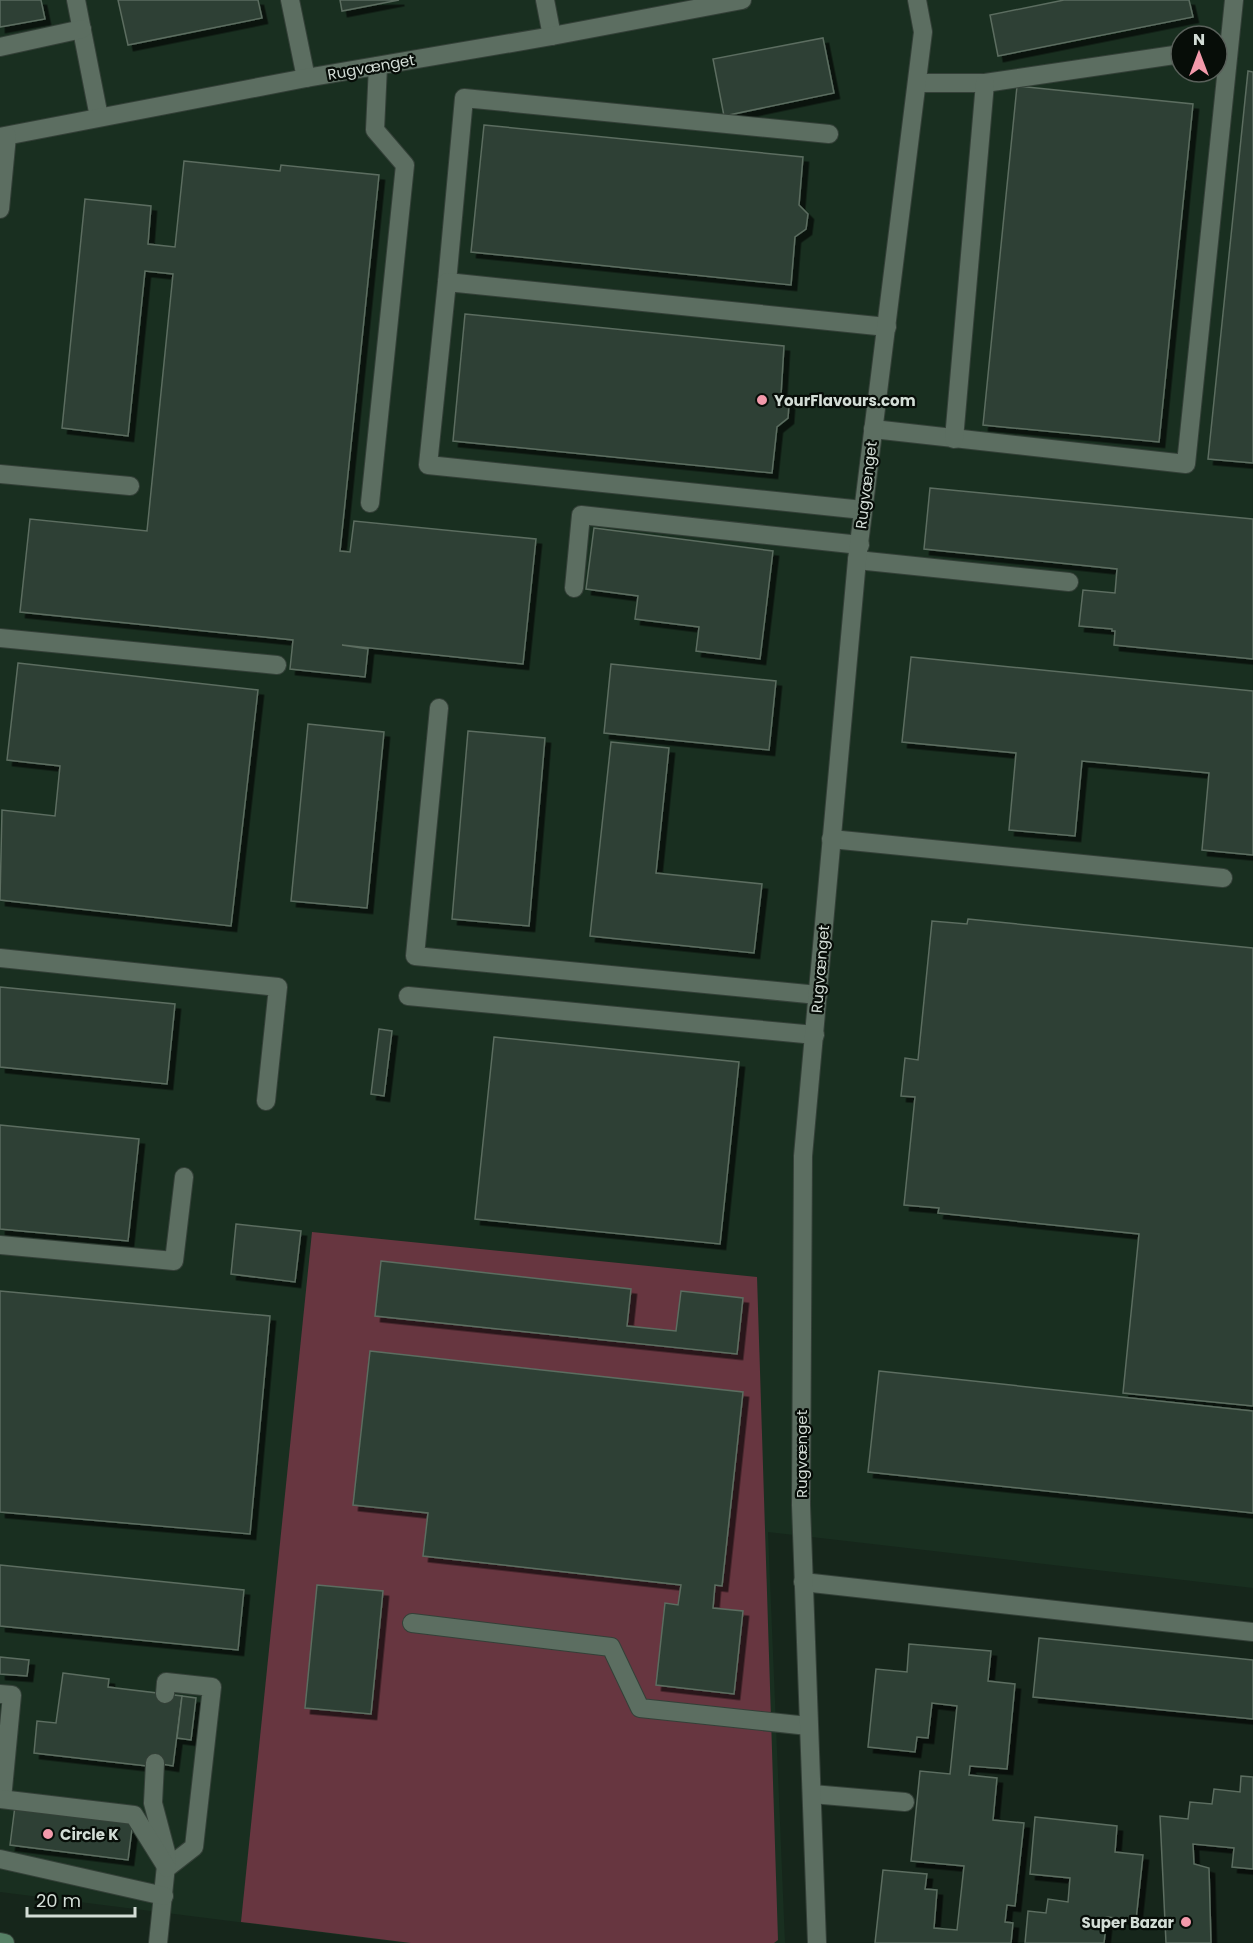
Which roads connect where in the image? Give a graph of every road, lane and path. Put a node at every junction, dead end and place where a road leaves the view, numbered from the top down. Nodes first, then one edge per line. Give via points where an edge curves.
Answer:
1 (76, 0) edge
2 (290, 0) edge
3 (545, 0) edge
4 (742, 0) edge
5 (917, 0) edge
6 (1234, 0) edge
7 (1229, 24) edge
8 (81, 29) junction
9 (552, 36) junction
10 (0, 46) edge
11 (1169, 56) edge
12 (378, 66) junction
13 (306, 78) junction
14 (917, 83) junction
15 (985, 83) junction
16 (1221, 84) edge
17 (99, 117) junction
18 (829, 134) dead end
19 (4, 136) edge
20 (0, 209) edge
21 (447, 282) junction
22 (887, 327) junction
23 (873, 429) junction
24 (954, 438) junction
25 (0, 474) edge
26 (130, 486) dead end
27 (370, 503) dead end
28 (863, 510) junction
29 (858, 552) junction
30 (1069, 582) dead end
31 (573, 588) dead end
32 (0, 638) edge
33 (277, 665) dead end
34 (439, 708) dead end
35 (831, 839) junction
36 (1223, 878) dead end
37 (0, 958) edge
38 (818, 995) junction
39 (408, 996) dead end
40 (815, 1035) junction
41 (266, 1101) dead end
42 (184, 1177) dead end
43 (0, 1245) edge
44 (803, 1582) junction
45 (412, 1623) dead end
46 (1253, 1632) edge
47 (0, 1694) edge
48 (165, 1694) dead end
49 (808, 1726) junction
50 (155, 1763) dead end
51 (812, 1794) junction
52 (1, 1799) edge
53 (905, 1802) dead end
54 (0, 1858) edge
55 (166, 1868) junction
56 (164, 1896) junction
57 (0, 1942) edge
58 (5, 1943) edge
59 (158, 1943) edge
60 (817, 1943) edge

1 - 8 street
2 - 13 street
3 - 9 street
4 - 9 street, Rugvænget
5 - 14 street, Rugvænget via 923,32
6 - 7 street
8 - 10 street
8 - 17 street
9 - 12 street, Rugvænget
11 - 15 street
12 - 13 street, Rugvænget
12 - 27 street via 375,130 405,165
13 - 17 street, Rugvænget
14 - 15 street
14 - 22 street, Rugvænget
15 - 24 street
16 - 24 street via 1186,464
17 - 19 street, Rugvænget
18 - 21 street via 464,98
19 - 20 street
21 - 22 street
21 - 28 street via 428,465
22 - 23 street, Rugvænget
23 - 24 street
23 - 28 street, Rugvænget
25 - 26 street
28 - 29 street, Rugvænget
29 - 30 street
29 - 31 street via 581,515
29 - 35 street, Rugvænget
32 - 33 street
34 - 38 street via 415,956
35 - 36 street
35 - 38 street, Rugvænget
37 - 41 street via 278,987
38 - 40 street, Rugvænget
39 - 40 street
40 - 44 street, Rugvænget via 803,1156
42 - 43 street via 174,1261
44 - 46 street
44 - 49 street, Rugvænget
45 - 49 street via 611,1647 640,1708
47 - 52 street via 12,1695
48 - 55 street via 166,1682 212,1687 194,1847
49 - 51 street, Rugvænget
50 - 55 street via 153,1803 167,1856
51 - 53 street
51 - 60 street, Rugvænget
52 - 55 street via 134,1815
54 - 56 street
55 - 56 street
56 - 59 street
57 - 58 street

